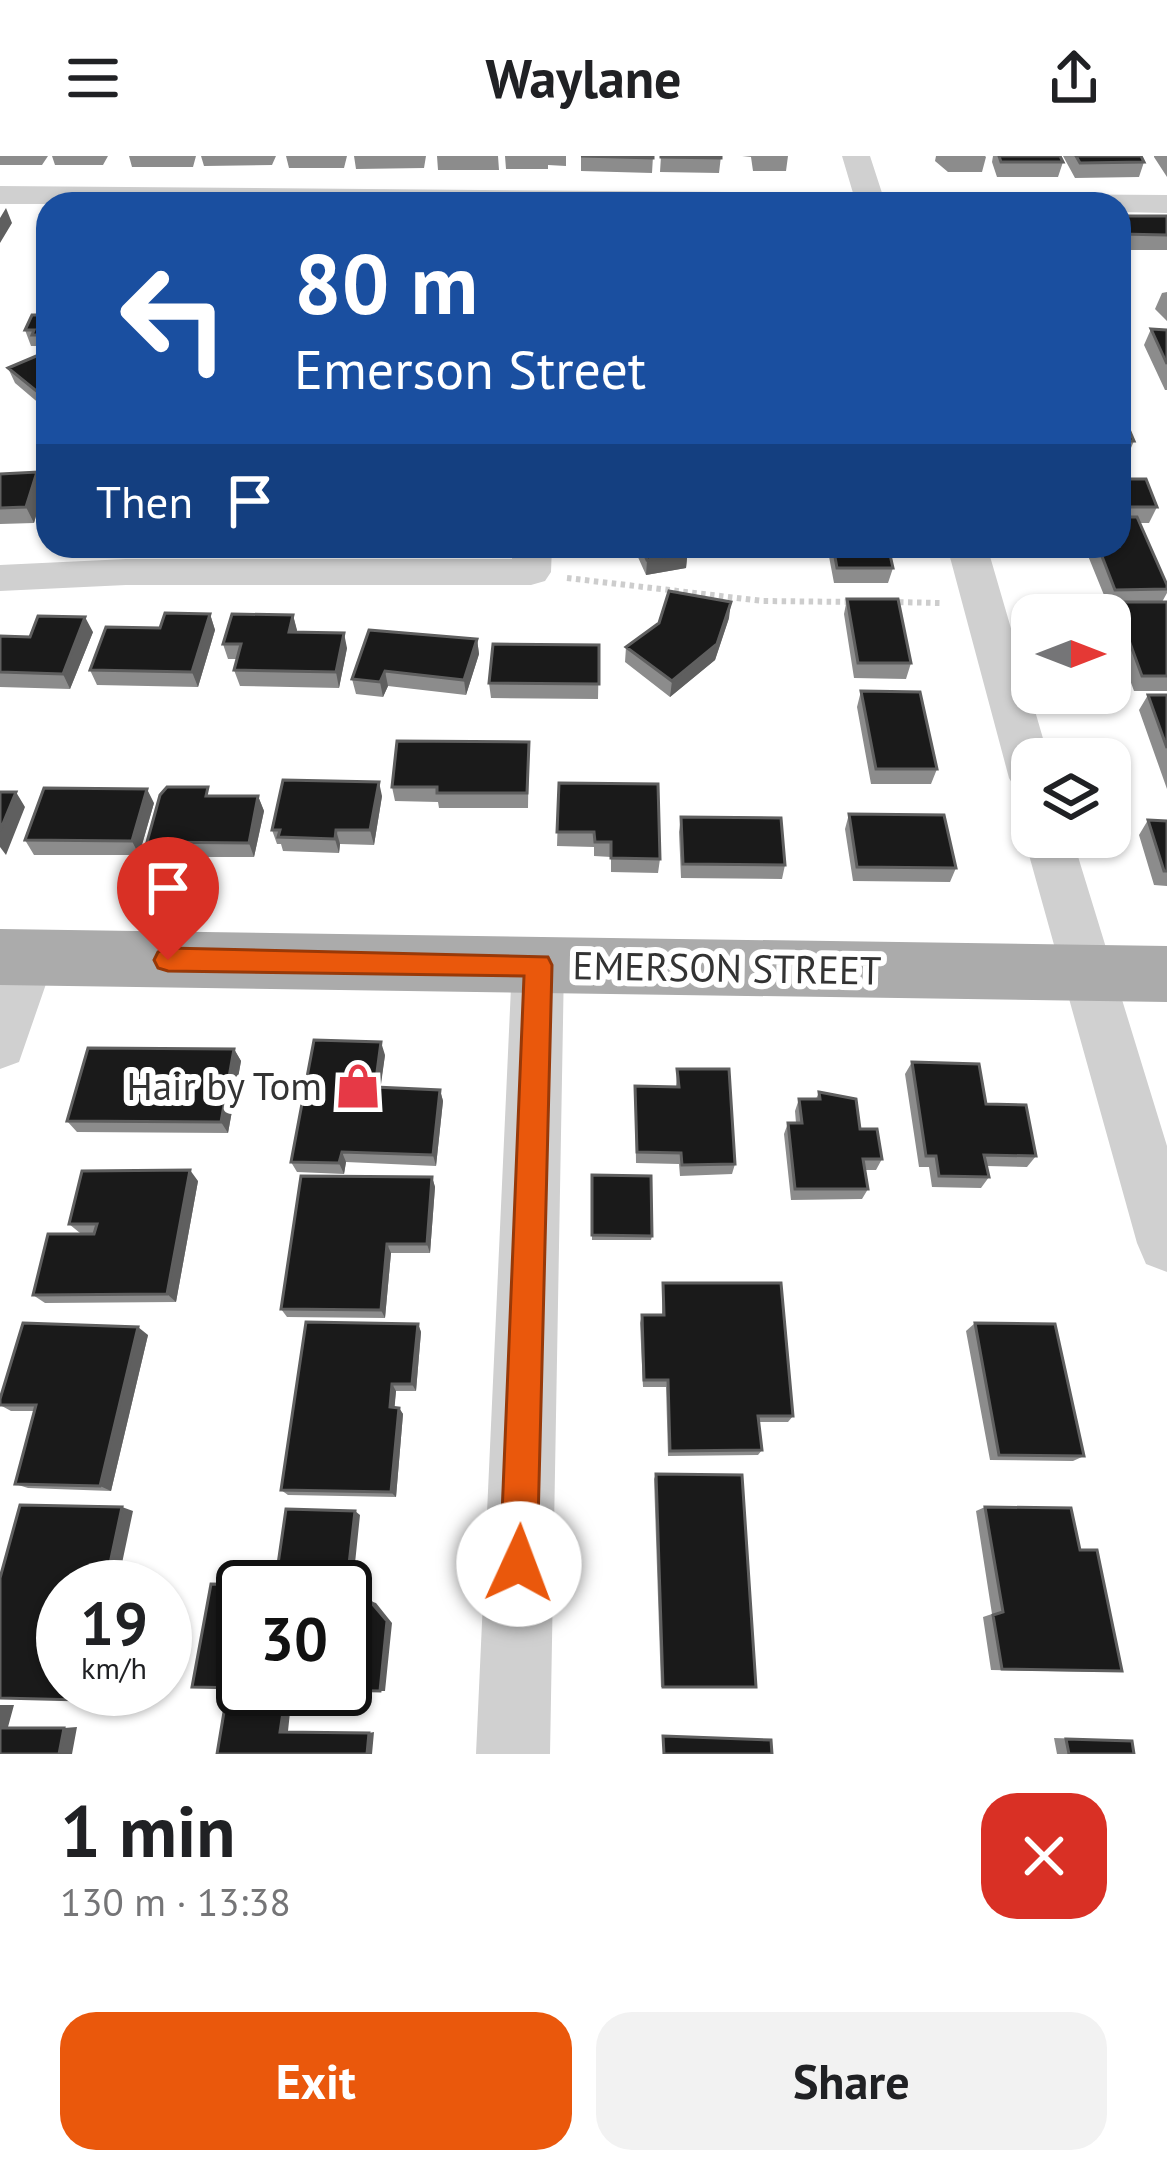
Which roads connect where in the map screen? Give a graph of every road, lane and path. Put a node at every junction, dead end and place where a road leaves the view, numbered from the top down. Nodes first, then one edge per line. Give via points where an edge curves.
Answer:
1 (856, 156) edge
2 (867, 192) edge
3 (0, 195) edge
4 (36, 196) edge
5 (1131, 204) edge
6 (1167, 204) edge
7 (970, 558) edge
8 (531, 559) edge
9 (0, 578) edge
10 (857, 602) edge
11 (880, 602) edge
12 (982, 603) junction
13 (1021, 738) edge
14 (1054, 858) edge
15 (14, 957) edge
16 (538, 965) junction
17 (1087, 973) junction
18 (1167, 974) edge
19 (0, 1045) edge
20 (1167, 1243) edge
21 (513, 1754) edge

1 - 2 street
3 - 4 street
5 - 6 street
7 - 12 street
8 - 9 street
8 - 10 path via 603,585
11 - 12 path
12 - 13 street
14 - 17 street
15 - 16 main road, EMERSON STREET
15 - 19 street
16 - 17 main road, EMERSON STREET
16 - 21 street
17 - 18 main road, EMERSON STREET
17 - 20 street

